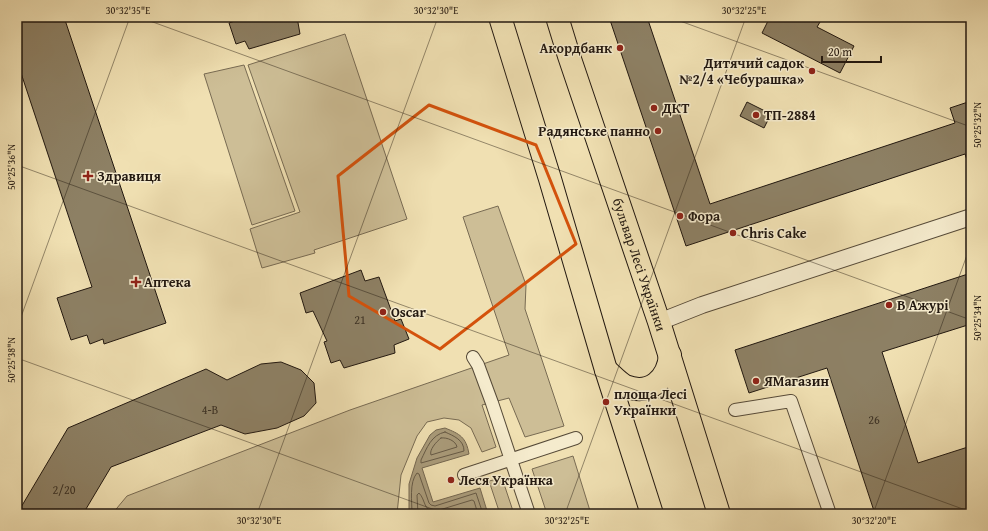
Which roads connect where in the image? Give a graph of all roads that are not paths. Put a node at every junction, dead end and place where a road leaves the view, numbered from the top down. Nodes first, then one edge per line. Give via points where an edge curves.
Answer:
1 (500, 17) edge
2 (557, 17) edge
3 (971, 217) edge
4 (659, 322) junction
5 (670, 355) junction
6 (473, 357) dead end
7 (606, 370) junction
8 (736, 410) dead end
9 (576, 438) dead end
10 (511, 460) junction
11 (464, 475) dead end
12 (529, 514) edge
13 (652, 514) edge
14 (719, 514) edge
15 (830, 514) edge

1 - 7 main road
2 - 4 main road, бульвар Лесі Українки
3 - 4 street via 702,305
4 - 5 main road, бульвар Лесі Українки
5 - 7 main road via 664,376 648,388 633,389
5 - 14 main road, бульвар Лесі Українки
6 - 10 street via 484,380
7 - 13 main road
8 - 15 street via 791,401
9 - 10 street
10 - 11 street
10 - 12 street

